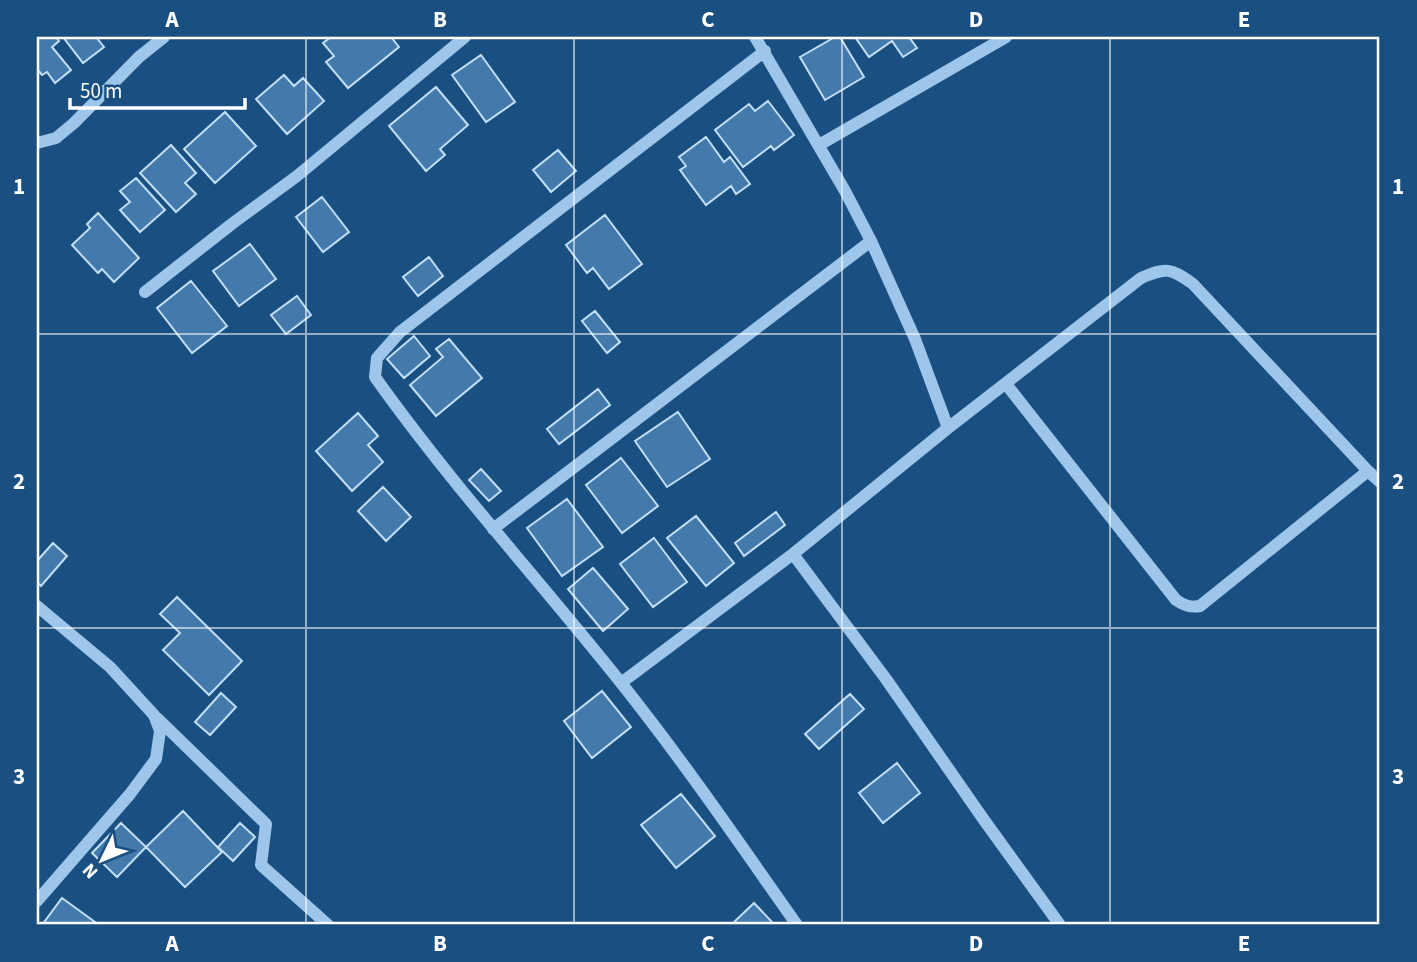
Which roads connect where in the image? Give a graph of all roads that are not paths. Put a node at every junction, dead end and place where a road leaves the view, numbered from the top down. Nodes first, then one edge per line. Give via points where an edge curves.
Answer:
1 (164, 37) edge
2 (465, 37) edge
3 (755, 37) edge
4 (1006, 37) edge
5 (765, 51) junction
6 (37, 144) edge
7 (819, 145) junction
8 (871, 241) junction
9 (145, 292) dead end
10 (1006, 384) junction
11 (948, 428) junction
12 (1368, 471) junction
13 (1380, 482) edge
14 (493, 529) junction
15 (793, 554) junction
16 (37, 606) edge
17 (621, 682) junction
18 (154, 715) junction
19 (37, 901) edge
20 (328, 925) edge
21 (797, 925) edge
22 (1059, 925) edge

1 - 6 street via 74,123 56,138
2 - 9 street via 297,176
3 - 5 street
4 - 7 street
5 - 7 street
5 - 14 street via 400,332 377,358 376,377
7 - 8 street
8 - 11 street via 915,338
8 - 14 street
10 - 11 street
10 - 12 street via 1141,278 1175,271 1193,284
10 - 12 street via 1176,600 1193,607 1200,606
11 - 15 street
12 - 13 street
14 - 17 street
15 - 17 street
15 - 22 street via 887,678
16 - 18 street via 110,667
17 - 21 street
18 - 19 street via 160,731 156,759
18 - 20 street via 266,824 261,865

